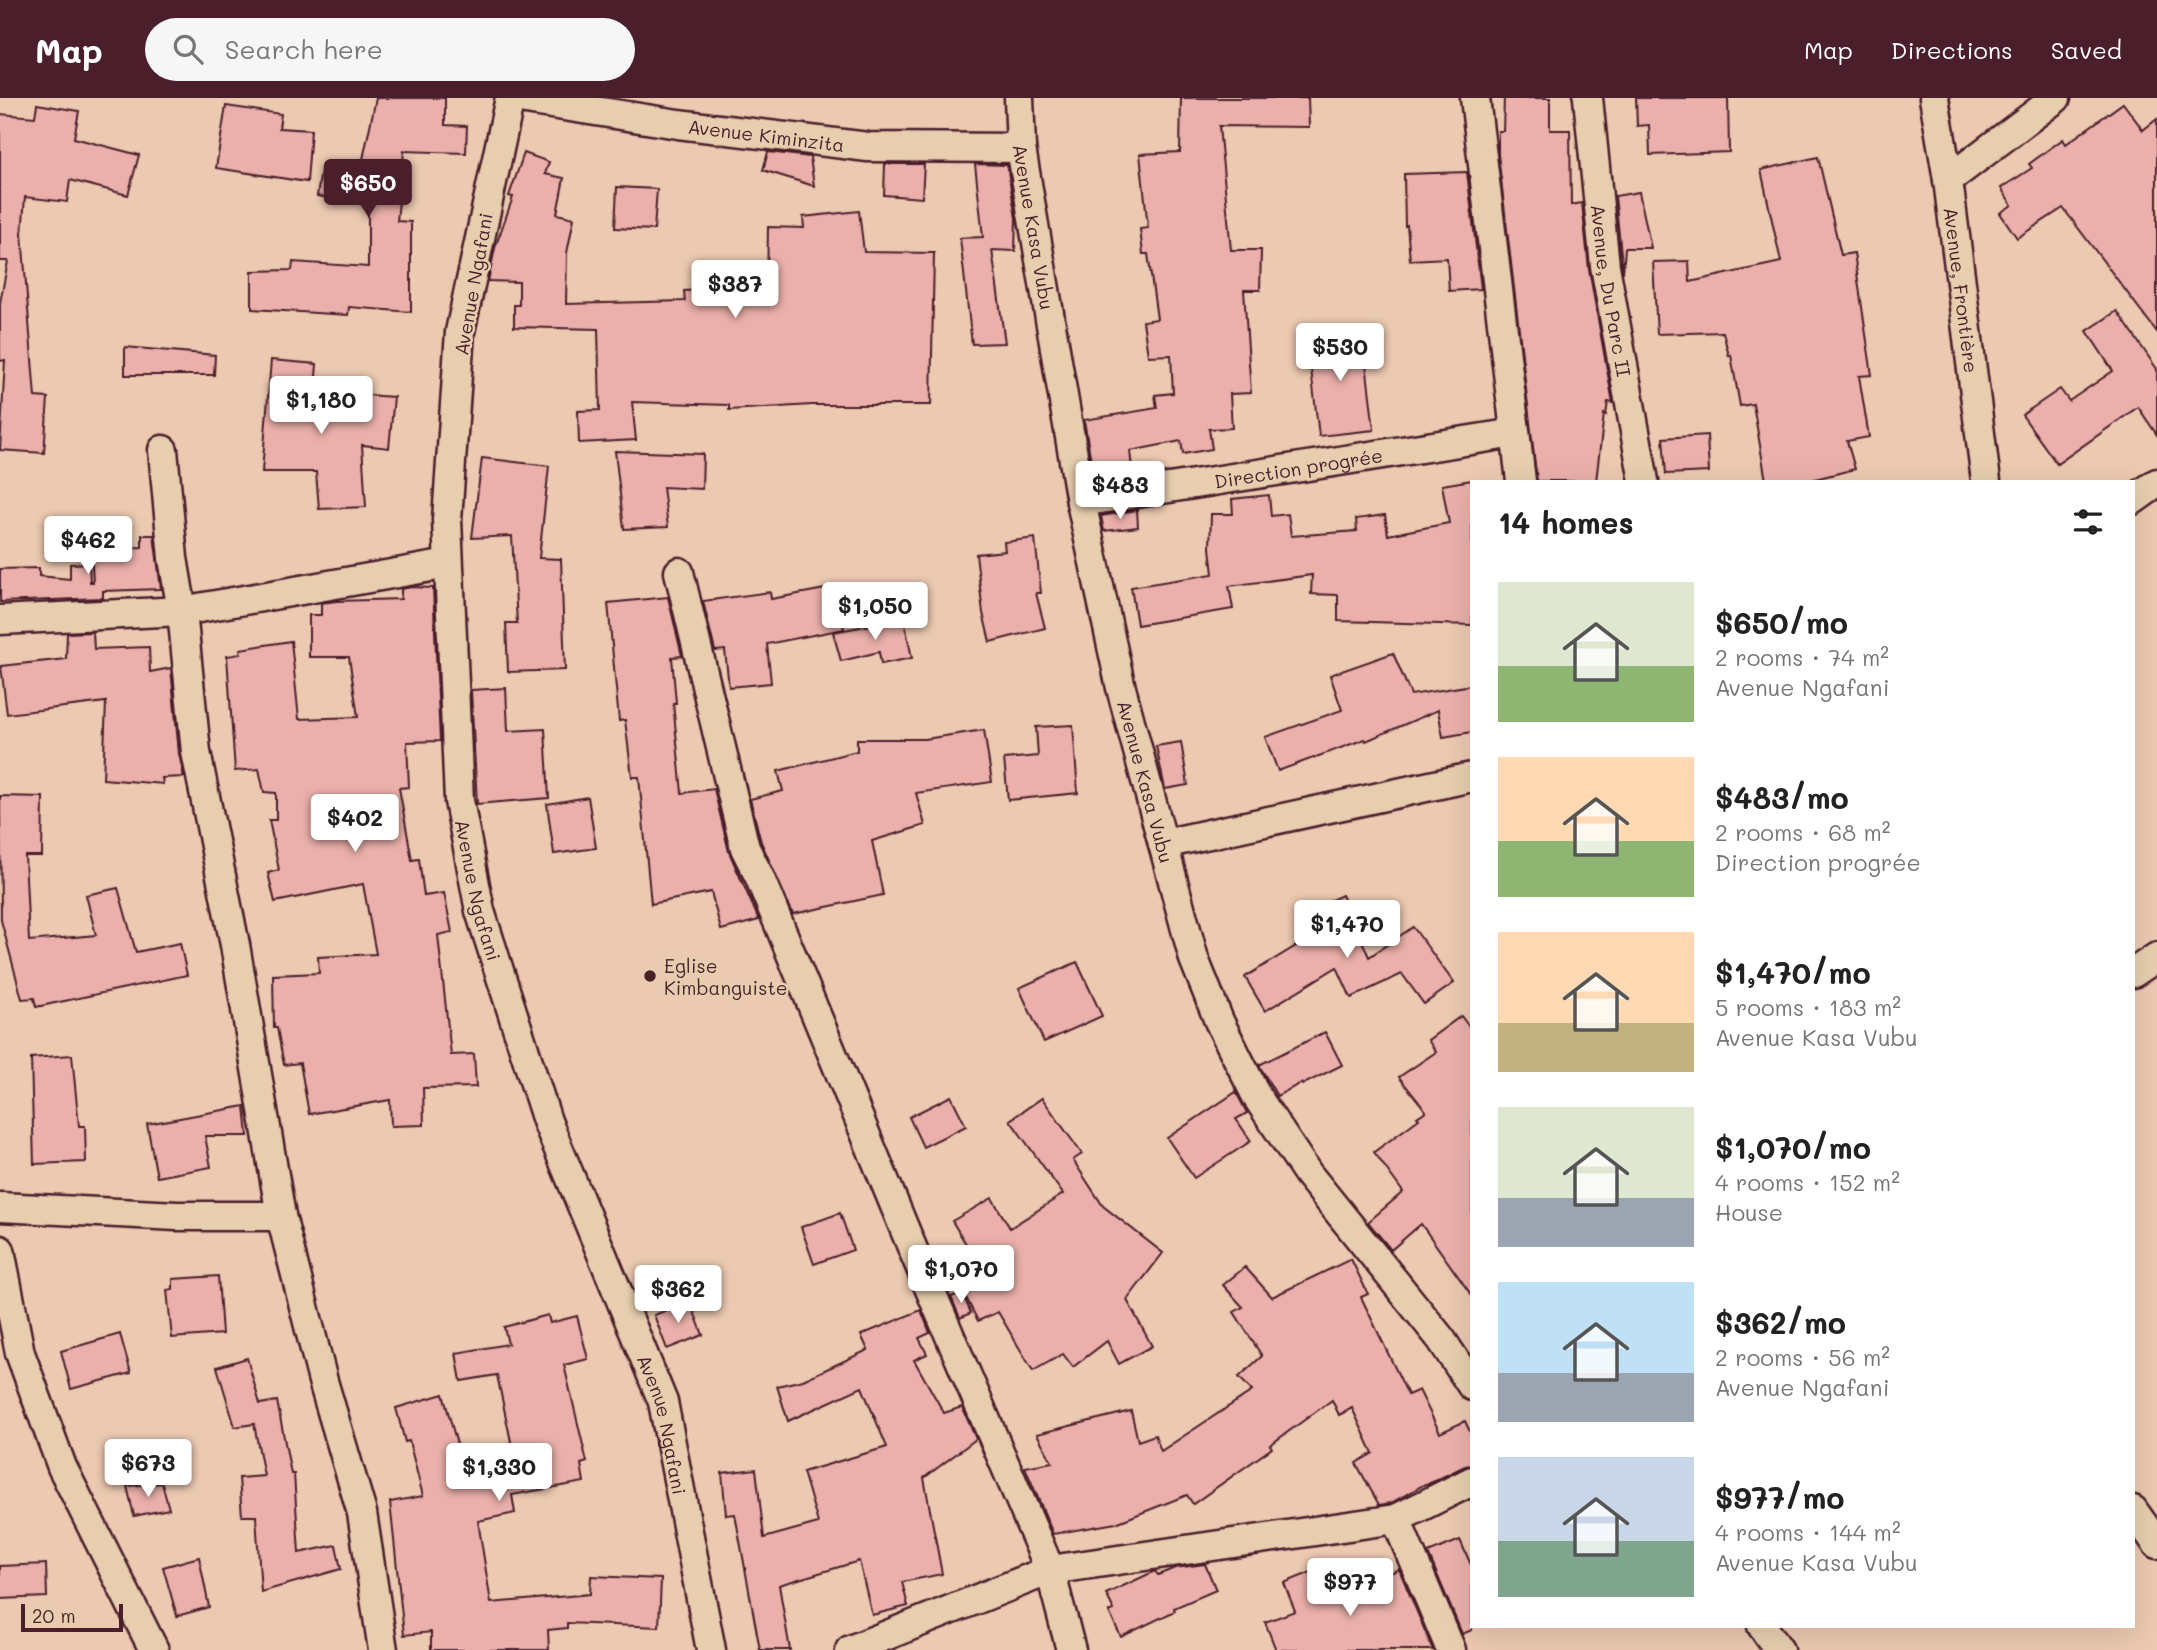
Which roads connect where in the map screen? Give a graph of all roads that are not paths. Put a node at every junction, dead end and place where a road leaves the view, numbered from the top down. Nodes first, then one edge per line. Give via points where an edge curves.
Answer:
1 (512, 98) edge
2 (1019, 98) edge
3 (1475, 98) edge
4 (1588, 98) edge
5 (1934, 98) edge
6 (2056, 98) edge
7 (1021, 148) junction
8 (1948, 180) junction
9 (1516, 432) junction
10 (163, 450) dead end
11 (1521, 480) edge
12 (1644, 480) edge
13 (1986, 480) edge
14 (2157, 482) edge
15 (2135, 498) edge
16 (1081, 502) junction
17 (448, 564) junction
18 (679, 572) dead end
19 (182, 611) junction
20 (0, 620) edge
21 (1470, 777) edge
22 (1163, 844) junction
23 (2157, 957) edge
24 (2135, 972) edge
25 (0, 1207) edge
26 (281, 1216) junction
27 (0, 1250) edge
28 (1470, 1383) edge
29 (1470, 1482) edge
30 (2135, 1513) edge
31 (1396, 1519) junction
32 (2157, 1544) edge
33 (1050, 1570) junction
34 (1763, 1628) edge
35 (154, 1650) edge
36 (383, 1650) edge
37 (711, 1650) edge
38 (850, 1650) edge
39 (1071, 1650) edge
40 (1451, 1650) edge
41 (1779, 1650) edge

1 - 7 street, Avenue Kiminzita via 678,124 868,146
1 - 17 street, Avenue Ngafani via 460,332
2 - 7 street, Avenue Kasa Vubu
3 - 9 street
4 - 12 street, Avenue, Du Parc II via 1605,266
5 - 8 street, Avenue, Frontière
6 - 8 street
7 - 16 street, Avenue Kasa Vubu
8 - 13 street, Avenue, Frontière
9 - 11 street
9 - 16 street, Direction progrée
10 - 19 street
14 - 15 street
16 - 22 street, Avenue Kasa Vubu via 1121,688
17 - 19 street
17 - 37 street, Avenue Ngafani via 459,801 480,911 547,1121 663,1402
18 - 33 street via 745,848
19 - 20 street
19 - 26 street via 196,752
21 - 22 street
22 - 28 street, Avenue Kasa Vubu via 1194,959 1257,1097 1308,1174 1441,1339
23 - 24 street
25 - 26 street
26 - 36 street via 362,1513
27 - 35 street via 20,1353 62,1467
29 - 31 street
30 - 32 street
31 - 33 street
31 - 40 street
33 - 38 street
33 - 39 street
34 - 41 street

